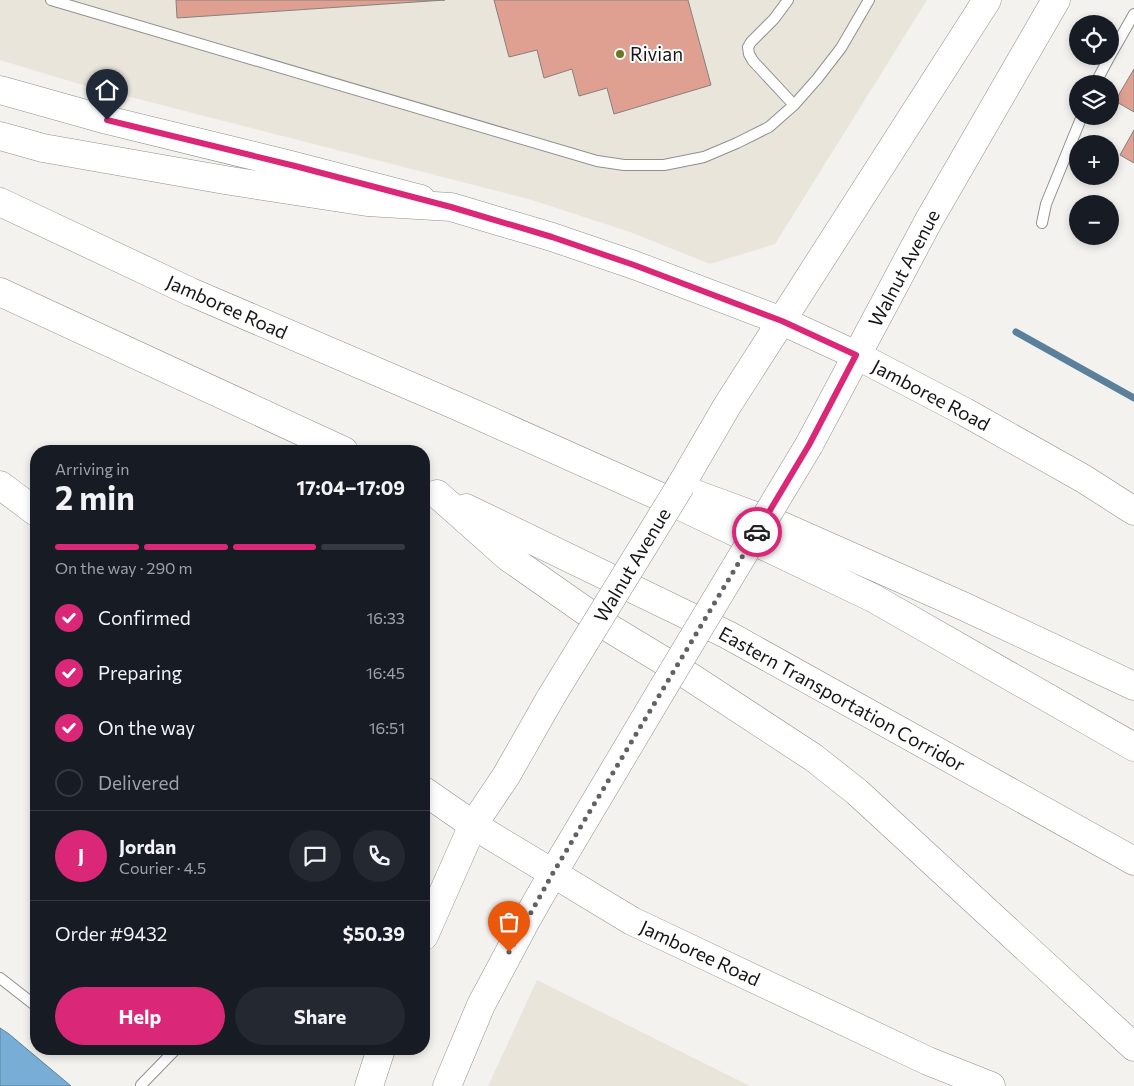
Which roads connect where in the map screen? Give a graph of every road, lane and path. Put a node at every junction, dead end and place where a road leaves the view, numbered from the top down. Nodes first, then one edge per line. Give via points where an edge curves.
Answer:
1 (51, 0) edge
2 (788, 0) edge
3 (869, 0) edge
4 (975, 0) edge
5 (987, 0) edge
6 (1056, 0) edge
7 (1134, 14) edge
8 (1119, 40) edge
9 (948, 61) junction
10 (0, 90) edge
11 (794, 105) junction
12 (1078, 125) edge
13 (0, 136) edge
14 (0, 202) edge
15 (451, 207) junction
16 (1042, 223) dead end
17 (0, 292) edge
18 (782, 321) junction
19 (856, 355) junction
20 (457, 406) junction
21 (331, 445) edge
22 (0, 486) edge
23 (430, 491) edge
24 (30, 508) edge
25 (1134, 511) edge
26 (1134, 686) edge
27 (1134, 747) edge
28 (430, 795) edge
29 (473, 825) junction
30 (1134, 861) edge
31 (553, 873) junction
32 (430, 922) edge
33 (0, 978) edge
34 (30, 1001) edge
35 (1134, 1047) edge
36 (170, 1055) edge
37 (379, 1055) edge
38 (928, 1061) junction
39 (141, 1085) edge
40 (369, 1086) edge
41 (447, 1086) edge
42 (977, 1086) edge
43 (991, 1086) edge

1 - 11 lane via 615,164 664,165 704,157 769,127
2 - 11 lane via 748,47 753,61
3 - 11 lane via 841,48
4 - 9 main road
5 - 9 main road, Walnut Avenue
6 - 19 main road, Walnut Avenue via 929,220
7 - 8 lane
9 - 18 main road, Walnut Avenue
10 - 15 main road, Jamboree Road
12 - 16 lane via 1046,204
13 - 15 main road via 112,161 319,195 366,202
14 - 20 main road, Jamboree Road via 191,292
15 - 18 main road, Jamboree Road via 588,249
17 - 21 main road
18 - 19 main road, Jamboree Road
18 - 29 main road, Walnut Avenue, bridge via 727,406 506,776
19 - 25 main road, Jamboree Road via 965,412
19 - 31 main road, Walnut Avenue, bridge via 809,445
20 - 26 main road via 780,525
20 - 27 main road via 670,501 873,598
22 - 24 main road
23 - 30 main road, Eastern Transportation Corridor via 728,635
23 - 35 main road via 508,557 611,629 768,727 850,786
28 - 29 main road, Jamboree Road
29 - 31 main road, Jamboree Road
29 - 32 main road, Walnut Avenue
31 - 38 main road, Jamboree Road via 632,921
31 - 41 main road, Walnut Avenue via 481,1005
33 - 34 lane
36 - 39 lane
37 - 40 main road
38 - 42 main road
38 - 43 main road, Jamboree Road

